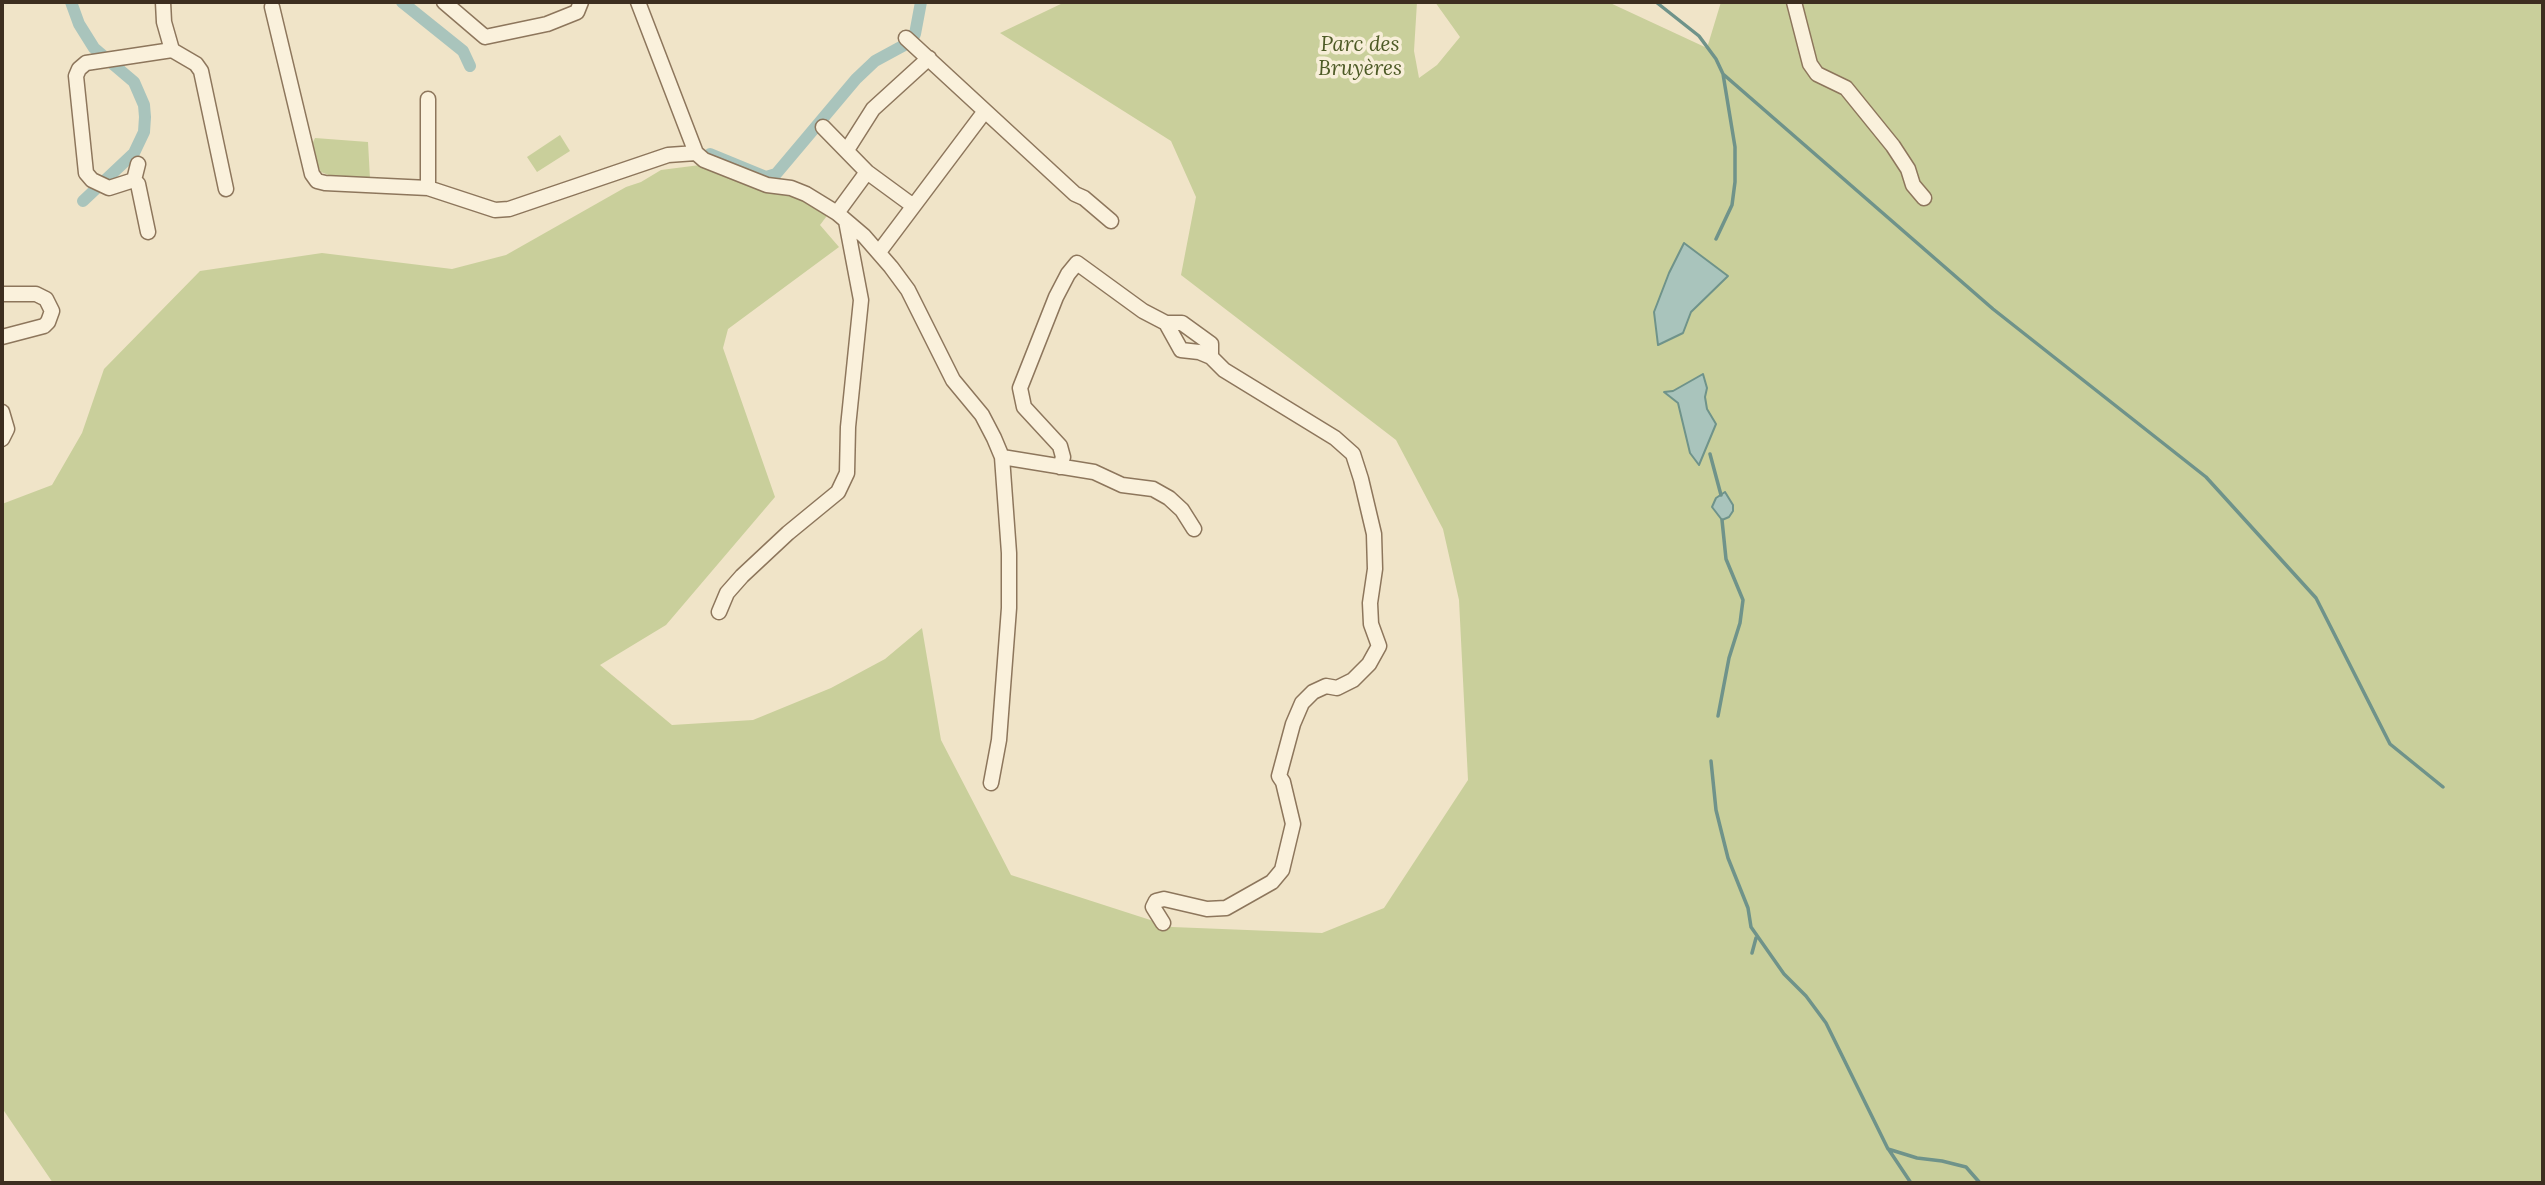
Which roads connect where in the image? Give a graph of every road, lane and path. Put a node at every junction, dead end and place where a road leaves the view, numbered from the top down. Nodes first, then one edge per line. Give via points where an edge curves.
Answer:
1 (163, 2) edge
2 (444, 2) edge
3 (638, 2) edge
4 (1794, 2) edge
5 (577, 5) edge
6 (272, 7) dead end
7 (910, 41) dead end
8 (172, 50) junction
9 (929, 58) junction
10 (428, 99) dead end
11 (985, 111) junction
12 (823, 127) dead end
13 (847, 150) junction
14 (696, 153) junction
15 (138, 164) dead end
16 (867, 172) junction
17 (134, 180) junction
18 (428, 188) junction
19 (226, 189) dead end
20 (1924, 198) dead end
21 (912, 205) junction
22 (842, 217) junction
23 (1111, 221) dead end
24 (148, 232) dead end
25 (879, 252) junction
26 (2, 294) edge
27 (1166, 323) junction
28 (2, 337) edge
29 (1211, 357) junction
30 (2, 412) edge
31 (2, 439) edge
32 (1002, 457) junction
33 (1060, 467) junction
34 (1194, 528) dead end
35 (719, 612) dead end
36 (991, 783) dead end
37 (1163, 923) dead end

1 - 8 street
2 - 5 street via 483,37 539,26
3 - 14 street
4 - 20 street via 1816,74 1846,88 1893,146
6 - 18 street via 317,181
7 - 9 street
8 - 17 street via 86,63 76,76 84,168 92,180 110,188
8 - 19 street via 201,71
9 - 11 street
9 - 13 street via 873,109
10 - 18 street
11 - 21 street
11 - 23 street
12 - 13 street
13 - 16 street
14 - 18 street via 668,155 509,209 495,210
14 - 22 street via 767,185 799,191
15 - 17 street
16 - 21 street
16 - 22 street
17 - 24 street
21 - 25 street
22 - 25 street
22 - 35 street via 861,300 847,473 838,492 742,576
25 - 32 street via 908,290 953,380 982,415
26 - 28 street via 36,294 46,299 52,311 44,326
27 - 29 street via 1181,350
27 - 29 street via 1182,324 1210,344
27 - 33 street via 1077,263 1068,274 1020,388 1024,407 1060,446
29 - 37 street via 1353,454 1374,534 1370,603 1379,646 1353,680 1336,688 1326,686 1302,703 1279,776 1293,824 1279,873 1272,882 1226,908 1157,901 1153,907
30 - 31 street via 7,429
32 - 33 street
32 - 36 street via 1009,608 999,740
33 - 34 street via 1153,489 1182,510

